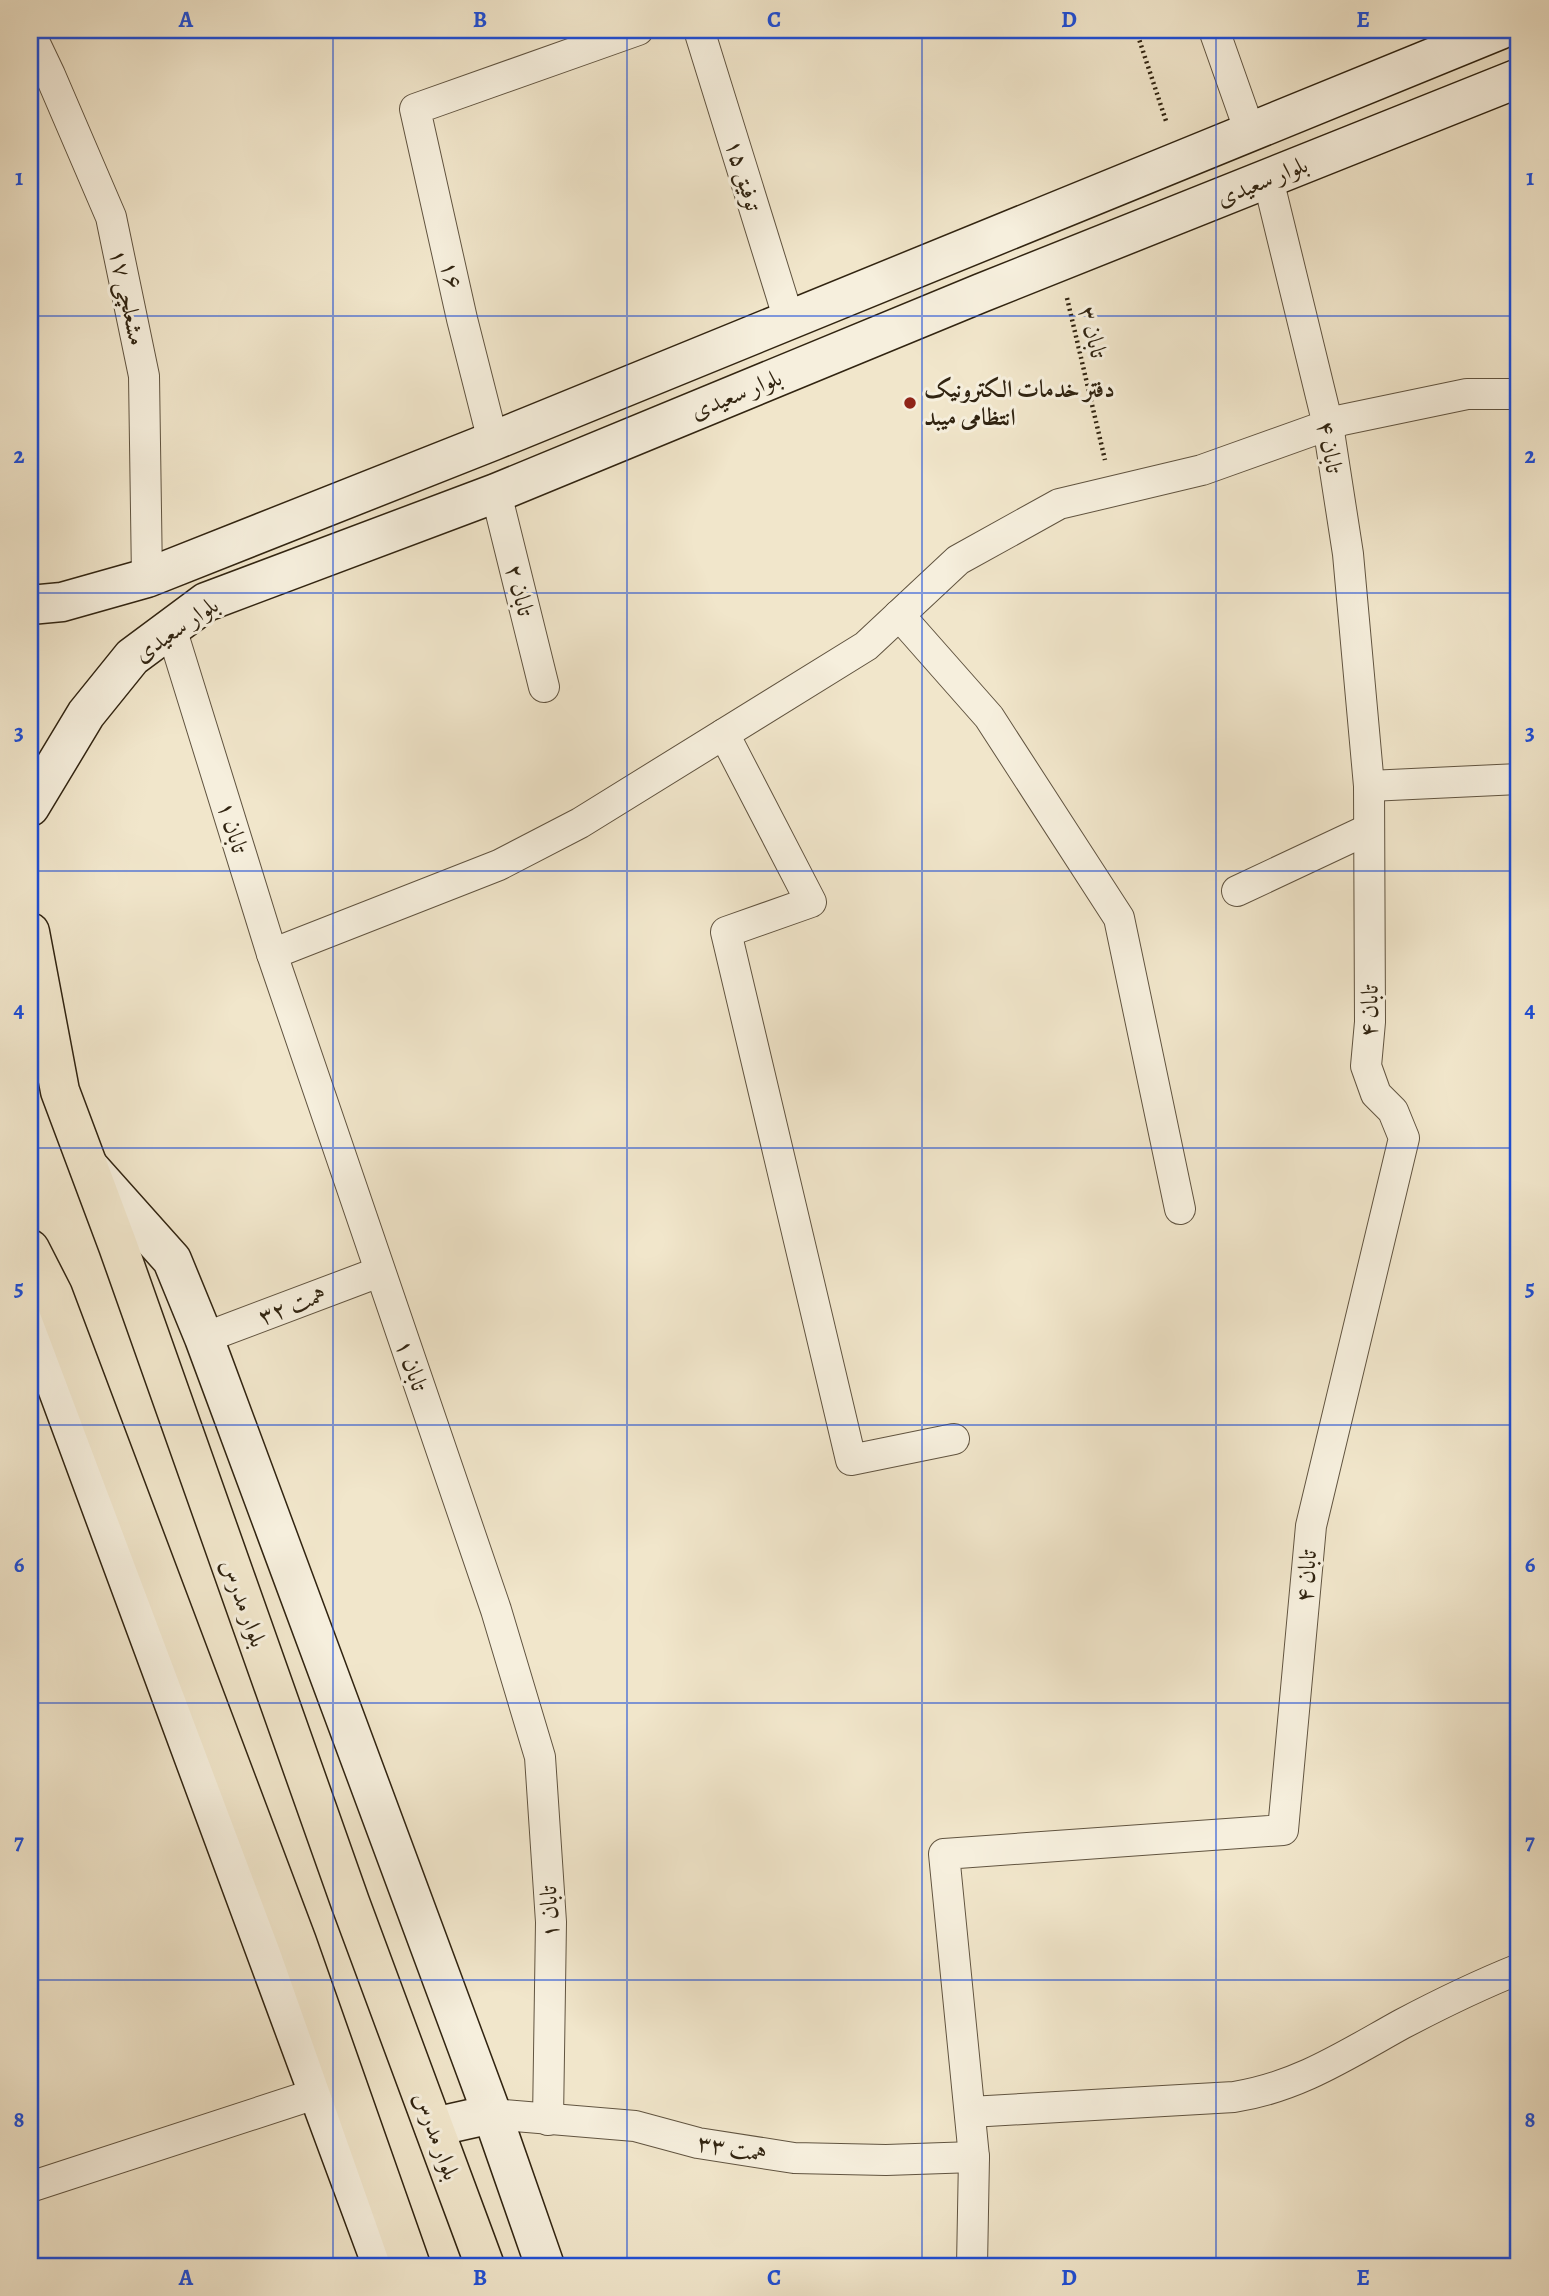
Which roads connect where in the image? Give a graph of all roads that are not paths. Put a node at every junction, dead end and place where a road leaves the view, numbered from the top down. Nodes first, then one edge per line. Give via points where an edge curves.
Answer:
1 (638, 30) edge
2 (699, 30) edge
3 (1214, 30) edge
4 (30, 33) edge
5 (1484, 33) edge
6 (1519, 78) edge
7 (1250, 132) junction
8 (1268, 179) junction
9 (789, 320) junction
10 (670, 368) junction
11 (1519, 394) edge
12 (686, 414) junction
13 (1328, 425) junction
14 (493, 440) junction
15 (496, 493) junction
16 (147, 578) junction
17 (30, 605) edge
18 (899, 615) junction
19 (172, 628) junction
20 (544, 687) dead end
21 (724, 734) junction
22 (1519, 779) edge
23 (1369, 786) junction
24 (30, 807) edge
25 (1369, 829) junction
26 (1237, 891) dead end
27 (30, 932) edge
28 (272, 954) junction
29 (88, 1165) junction
30 (1180, 1209) dead end
31 (31, 1251) edge
32 (379, 1272) junction
33 (204, 1338) junction
34 (954, 1439) dead end
35 (1519, 1969) edge
36 (318, 2093) junction
37 (970, 2112) junction
38 (492, 2114) junction
39 (548, 2120) junction
40 (433, 2127) junction
41 (974, 2157) junction
42 (30, 2187) edge
43 (382, 2266) edge
44 (411, 2266) edge
45 (485, 2266) edge
46 (545, 2266) edge
47 (972, 2266) edge

1 - 14 street, ۱۶ via 415,109
2 - 9 street, توفیق ۱۵
3 - 7 street
4 - 16 street, مشعلچی ۱۷ via 111,217 144,376
5 - 7 main road, بلوار سعیدی
6 - 8 main road, بلوار سعیدی
7 - 9 main road, بلوار سعیدی
8 - 12 main road, بلوار سعیدی
8 - 13 street, تابان ۴
9 - 10 main road, بلوار سعیدی
10 - 12 main road
10 - 14 main road, بلوار سعیدی
11 - 13 street via 1467,394
12 - 15 main road, بلوار سعیدی
13 - 18 street via 1202,470 1059,504 958,560
13 - 23 street, تابان ۴ via 1348,554
14 - 16 main road, بلوار سعیدی
15 - 19 main road, بلوار سعیدی via 206,602
15 - 20 street, تابان ۲
16 - 17 main road, بلوار سعیدی via 62,602
18 - 21 street via 866,646
18 - 30 street via 989,717 1119,918
19 - 24 main road, بلوار سعیدی via 132,657 86,715
19 - 28 street, تابان ۱
21 - 28 street via 580,823 499,865
21 - 34 street via 811,902 726,932 851,1460
22 - 23 street
23 - 25 street, تابان ۴
25 - 26 street
25 - 37 street, تابان ۴ via 1366,1066 1376,1094 1393,1111 1404,1138 1311,1526 1283,1829 944,1854
27 - 29 main road, بلوار مدرس via 60,1091
28 - 32 street, تابان ۱
29 - 33 main road via 172,1260
29 - 40 main road, بلوار مدرس
31 - 36 main road via 46,1358
31 - 44 main road via 53,1294 282,1903
32 - 33 street, همت ۳۲
32 - 39 street, تابان ۱ via 496,1610 540,1757 551,1922
33 - 38 main road
35 - 37 street via 1402,2024 1333,2064 1262,2093
36 - 42 street
36 - 43 main road
37 - 41 street
38 - 39 street, همت ۳۳
38 - 40 main road
38 - 46 main road
39 - 41 street, همت ۳۳ via 635,2126 698,2143 794,2158
40 - 45 main road, بلوار مدرس
41 - 47 street

